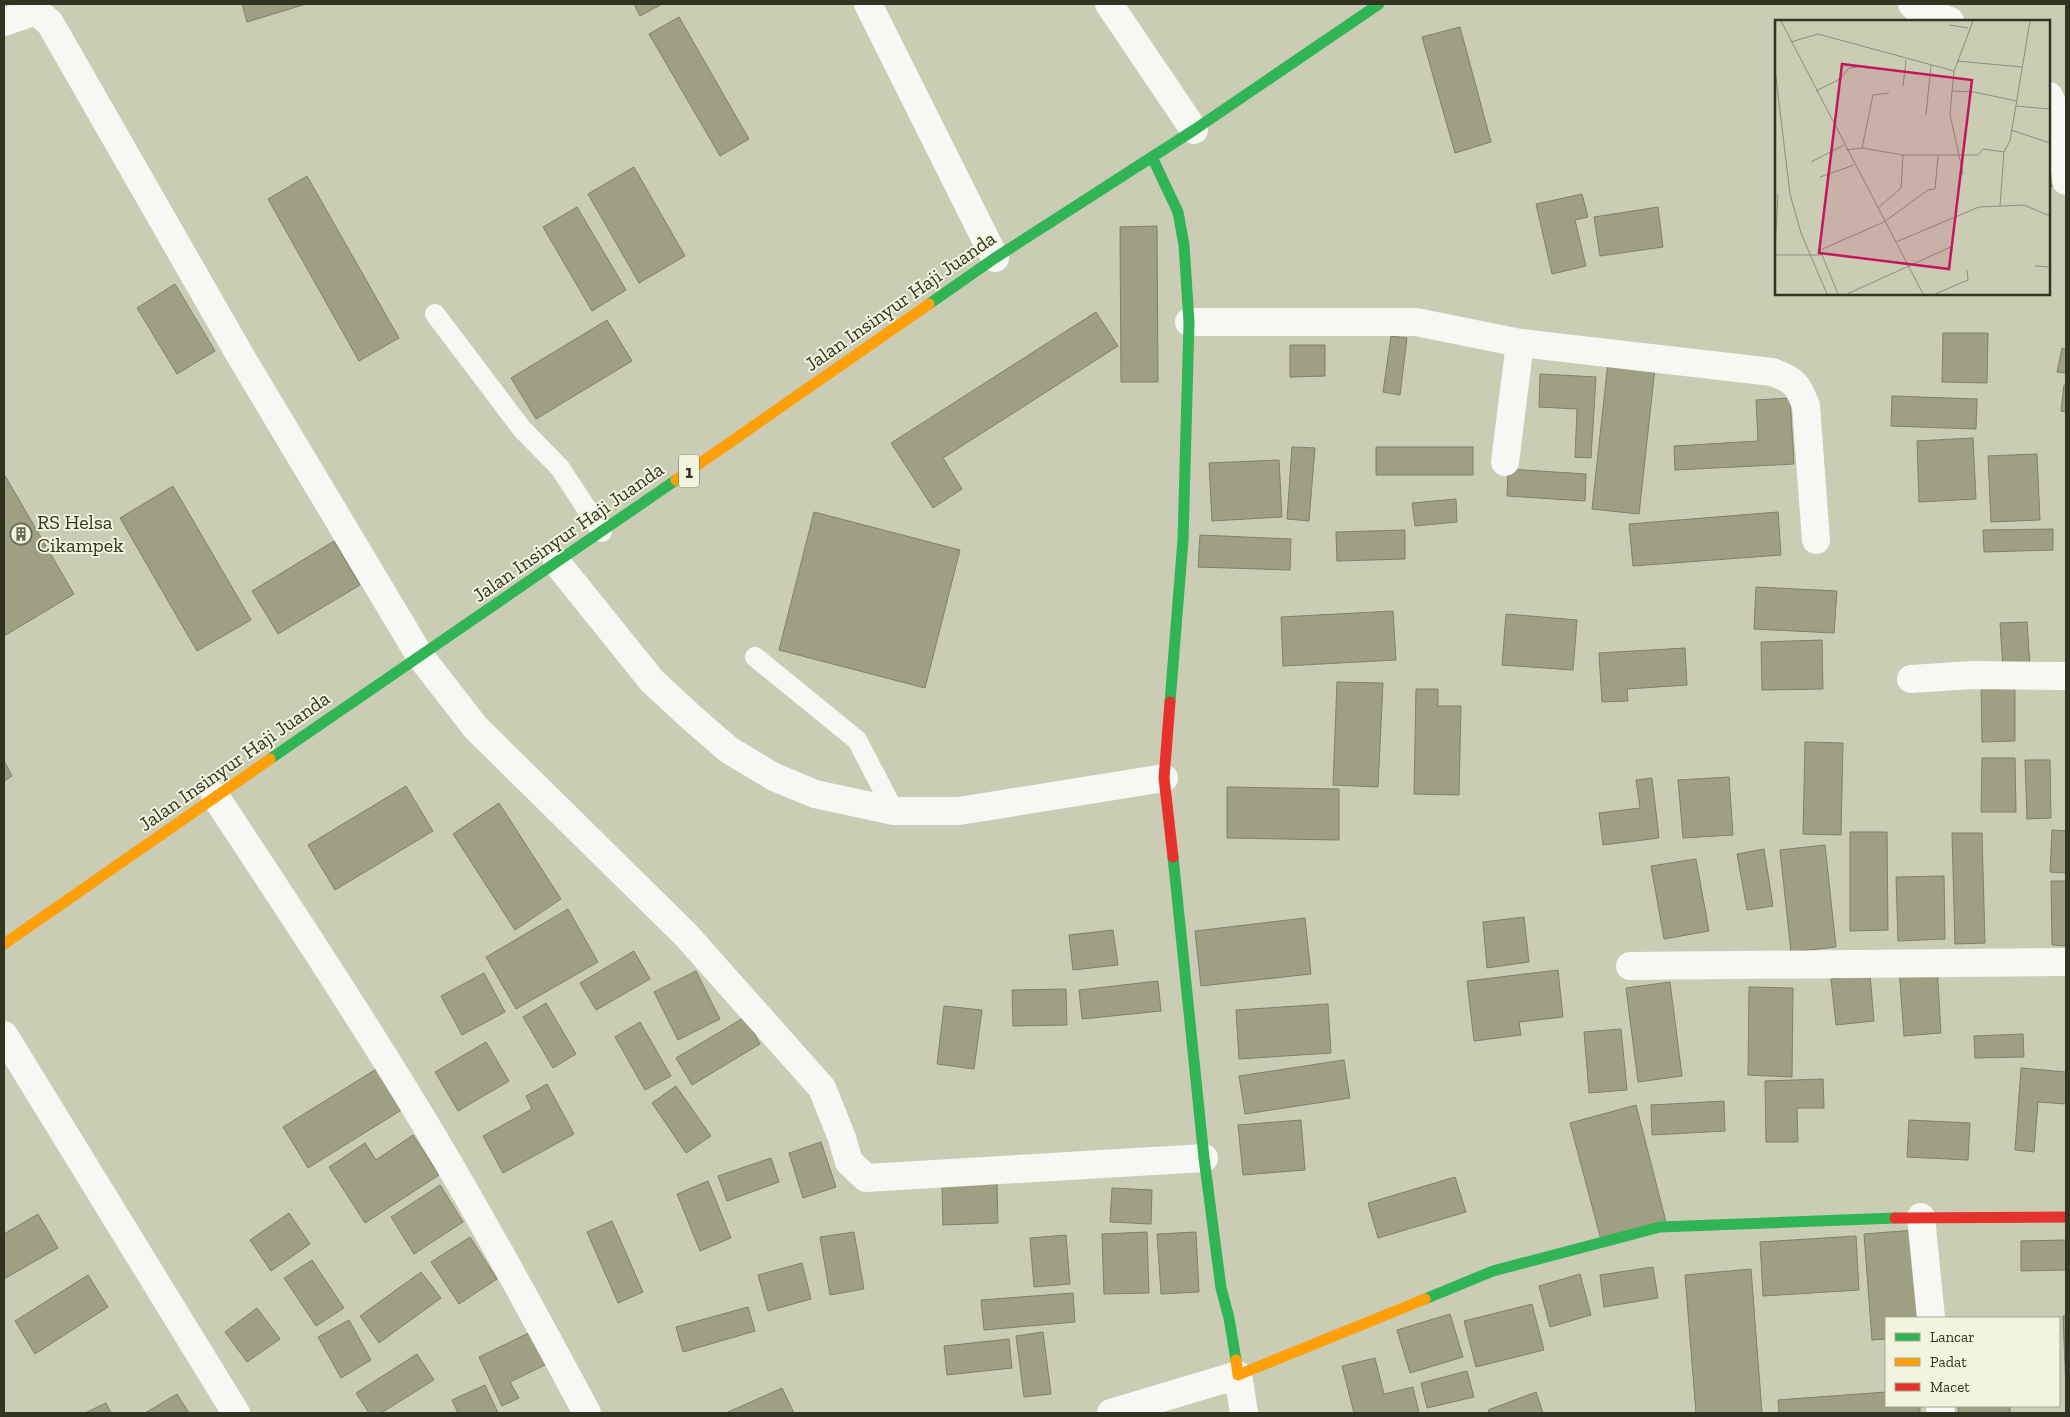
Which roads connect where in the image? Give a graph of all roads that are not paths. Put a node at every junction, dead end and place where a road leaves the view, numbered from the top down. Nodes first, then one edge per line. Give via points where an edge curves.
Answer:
1 (868, 4) edge
2 (1109, 4) edge
3 (1379, 4) edge
4 (1912, 4) edge
5 (1947, 20) edge
6 (4, 22) edge
7 (2050, 98) edge
8 (1194, 130) junction
9 (1152, 156) junction
10 (2066, 181) edge
11 (995, 258) junction
12 (435, 314) dead end
13 (1189, 322) junction
14 (1520, 343) junction
15 (1505, 462) dead end
16 (602, 532) junction
17 (1816, 540) dead end
18 (557, 563) junction
19 (420, 656) junction
20 (754, 657) dead end
21 (2066, 676) edge
22 (1911, 679) dead end
23 (1164, 778) junction
24 (215, 796) junction
25 (894, 811) junction
26 (4, 944) edge
27 (2066, 962) edge
28 (1630, 966) dead end
29 (4, 1035) edge
30 (1204, 1158) junction
31 (1922, 1217) junction
32 (2066, 1217) edge
33 (1931, 1317) edge
34 (1238, 1375) junction
35 (236, 1413) edge
36 (587, 1413) edge
37 (1111, 1413) edge
38 (1244, 1413) edge

1 - 11 street
2 - 8 street
3 - 8 main road, Jalan Insinyur Haji Juanda / 1
4 - 5 street
6 - 19 street via 36,11 50,23 240,355
7 - 10 street via 2061,137
8 - 9 main road, Jalan Insinyur Haji Juanda / 1
9 - 11 main road, Jalan Insinyur Haji Juanda / 1
9 - 13 main road via 1178,212 1184,245
11 - 16 main road, Jalan Insinyur Haji Juanda / 1
12 - 16 lane via 522,429 560,468
13 - 14 street via 1416,322
13 - 23 main road via 1183,540
14 - 15 street
14 - 17 street via 1772,372 1787,377 1798,386 1806,406
16 - 18 main road, Jalan Insinyur Haji Juanda / 1
18 - 19 main road, Jalan Insinyur Haji Juanda / 1
18 - 25 street via 652,681 729,750 774,778 815,794
19 - 24 main road, Jalan Insinyur Haji Juanda / 1
19 - 30 street via 476,728 686,935 817,1082 842,1138 848,1162 866,1178
20 - 25 lane via 857,740
21 - 22 street via 1973,675
23 - 25 street via 958,811
23 - 30 main road
24 - 26 main road, Jalan Insinyur Haji Juanda / 1
24 - 36 street via 416,1108
27 - 28 street
29 - 35 street
30 - 34 main road via 1221,1288
31 - 32 main road
31 - 33 street
31 - 34 main road via 1660,1227 1494,1271
34 - 37 street
34 - 38 street

